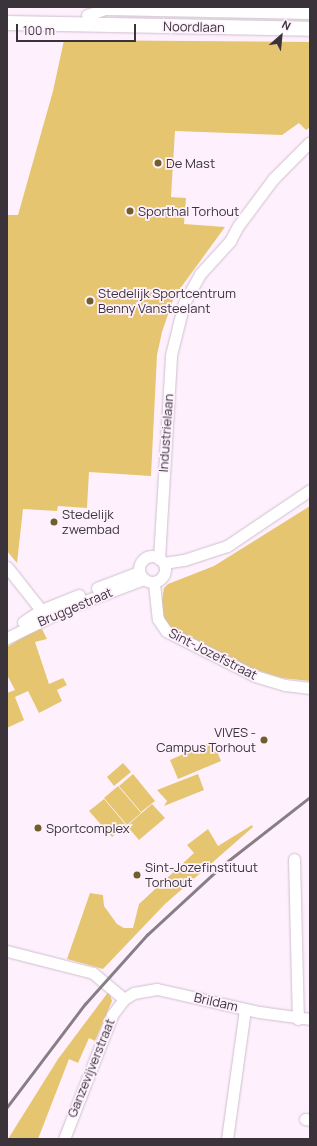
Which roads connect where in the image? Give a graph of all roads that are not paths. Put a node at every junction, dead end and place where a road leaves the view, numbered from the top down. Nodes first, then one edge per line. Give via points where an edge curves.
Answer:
1 (310, 13) edge
2 (7, 14) edge
3 (87, 15) junction
4 (310, 19) edge
5 (7, 23) edge
6 (310, 29) edge
7 (310, 142) edge
8 (310, 490) edge
9 (163, 564) junction
10 (7, 567) edge
11 (146, 578) junction
12 (43, 613) junction
13 (7, 634) edge
14 (7, 638) edge
15 (310, 688) edge
16 (294, 859) dead end
17 (7, 951) edge
18 (124, 999) junction
19 (245, 1009) junction
20 (298, 1019) junction
21 (310, 1020) edge
22 (64, 1139) edge
23 (227, 1139) edge

1 - 3 street, Noordlaan via 105,9
2 - 3 main road, Noordlaan
3 - 4 main road, Noordlaan
5 - 6 main road, Noordlaan
7 - 9 street, Industrielaan via 280,170 226,247 191,288 182,309 171,355
8 - 9 street via 218,550
9 - 11 street via 161,580
9 - 11 street via 152,556 144,559
10 - 12 street
11 - 12 street, Bruggestraat
11 - 15 street, Sint-Jozefstraat via 158,620 166,631 255,676 285,685
12 - 13 street, Bruggestraat
12 - 14 street, Bruggestraat
16 - 20 street
17 - 18 street via 93,973
18 - 19 street, Brildam via 141,990 157,989
18 - 22 street, Ganzevijverstraat via 112,1015
19 - 20 street, Brildam
19 - 23 street
20 - 21 street, Brildam

